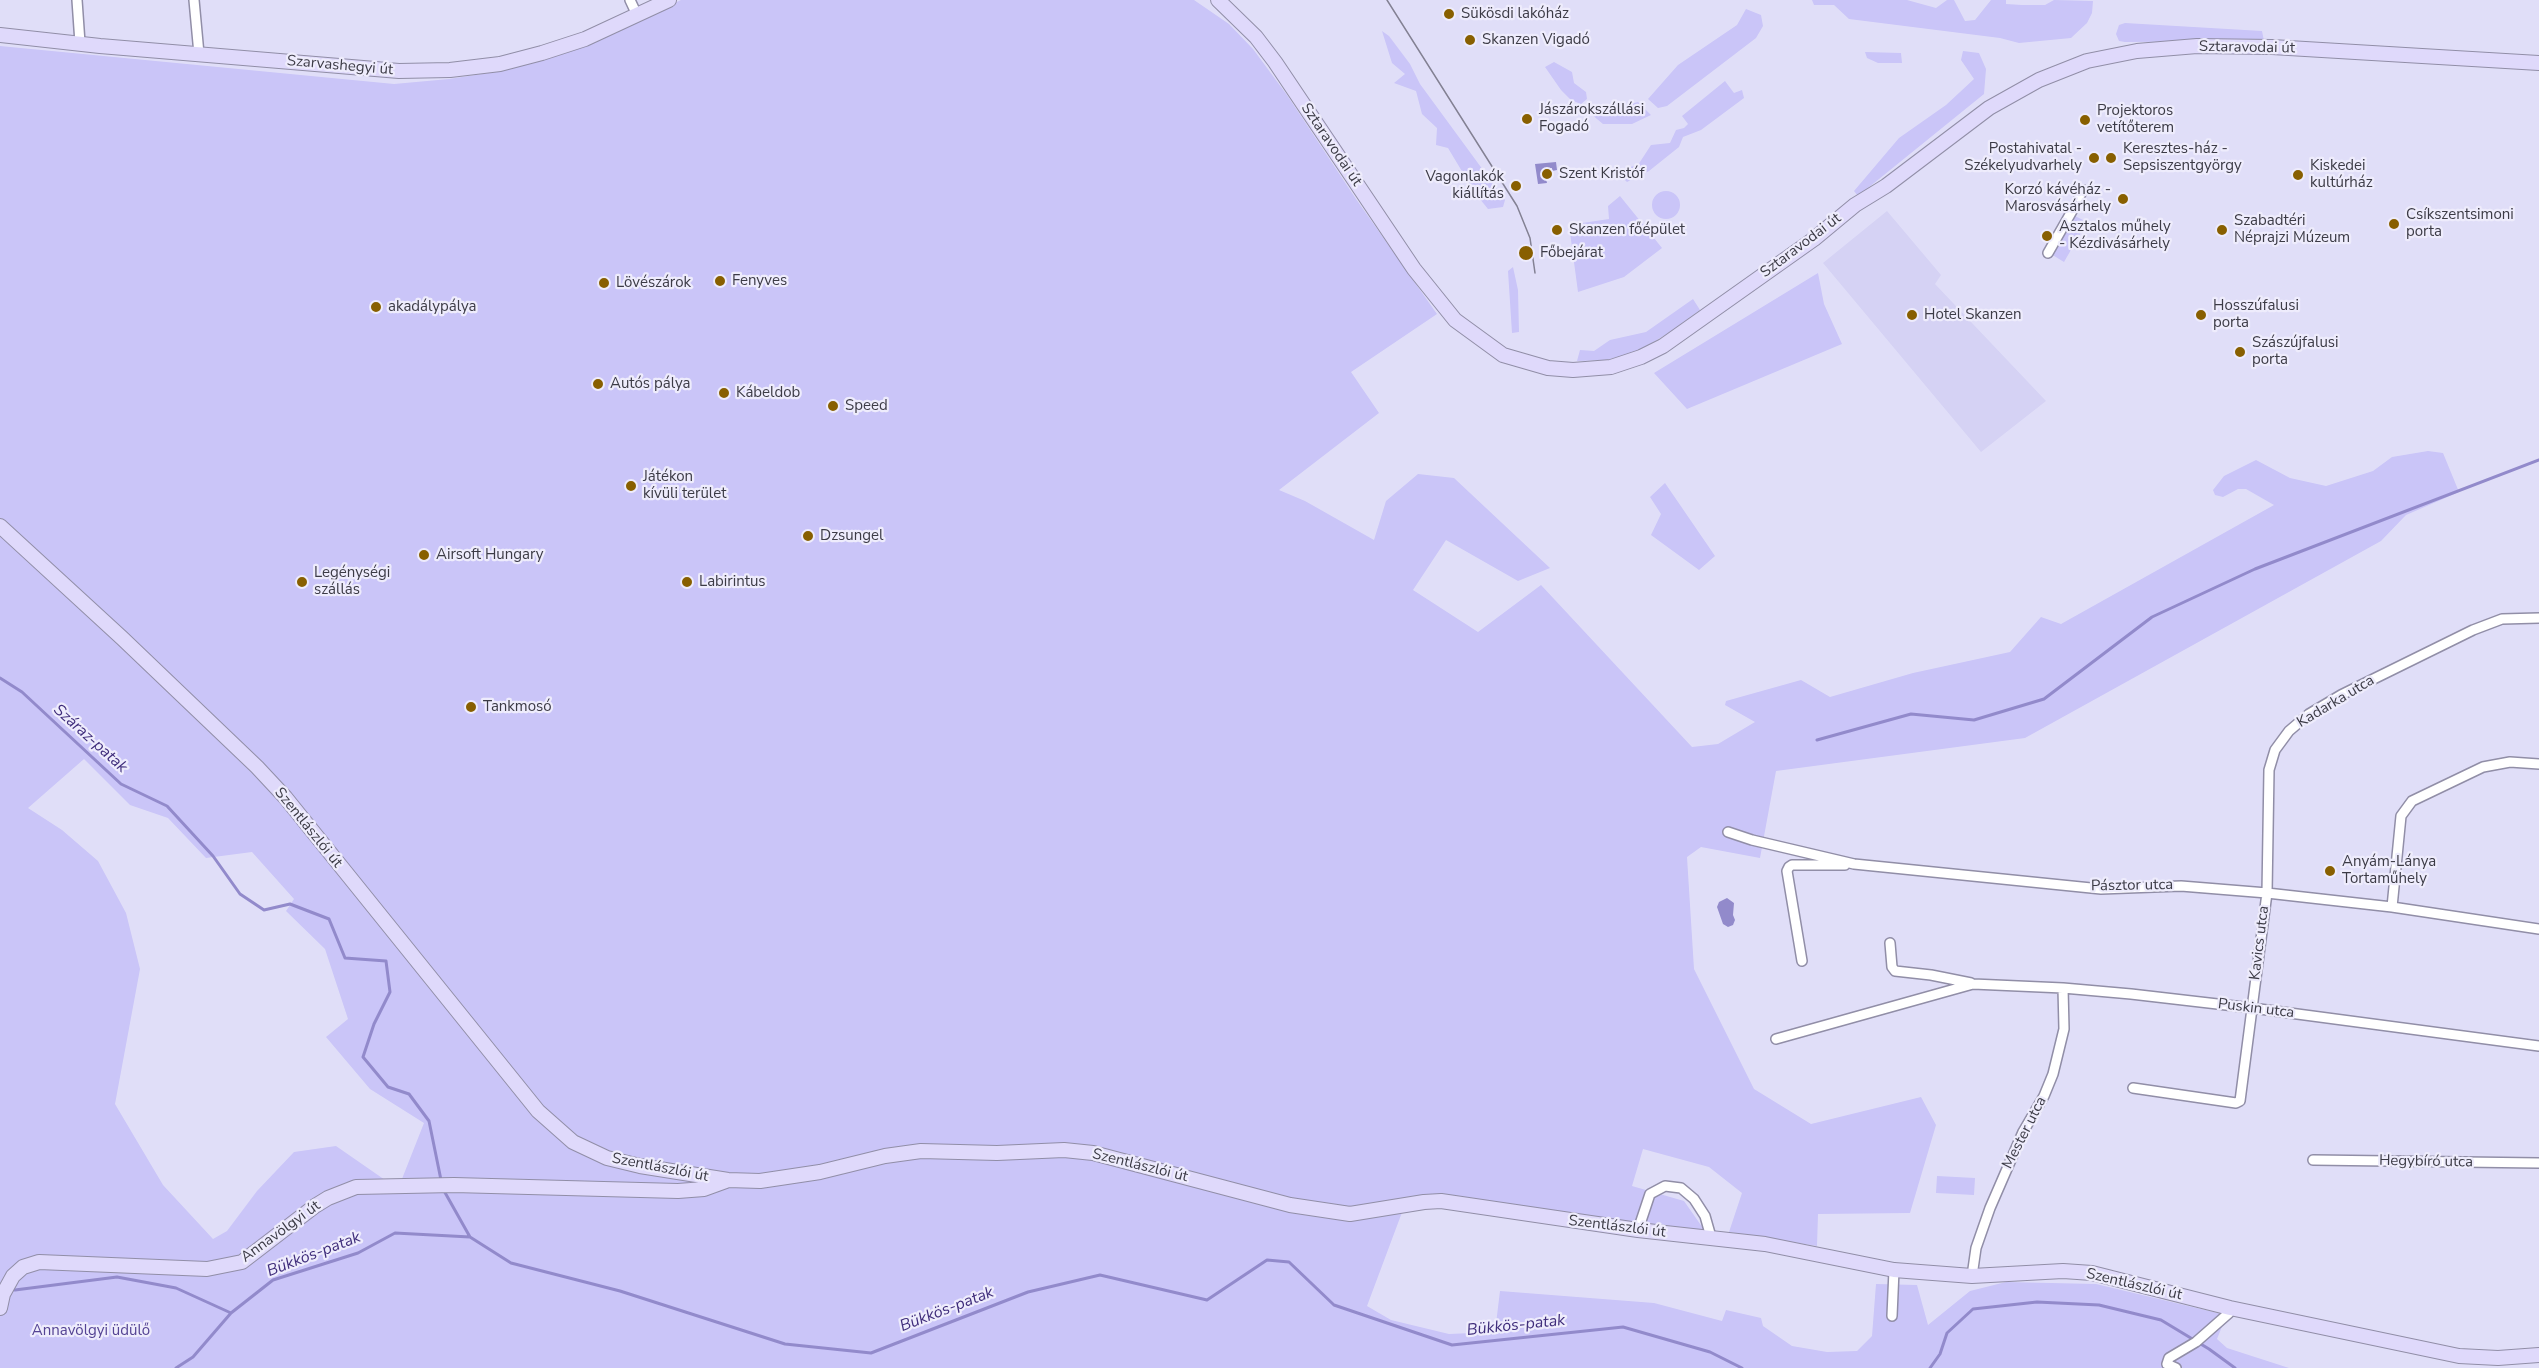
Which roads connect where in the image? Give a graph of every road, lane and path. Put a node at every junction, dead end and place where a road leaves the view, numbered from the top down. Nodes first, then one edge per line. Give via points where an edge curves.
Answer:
1 (77, 0) edge
2 (194, 0) edge
3 (630, 0) edge
4 (669, 0) edge
5 (1218, 0) edge
6 (638, 15) junction
7 (0, 35) edge
8 (80, 43) junction
9 (199, 54) junction
10 (2539, 63) edge
11 (2072, 210) dead end
12 (2048, 253) dead end
13 (0, 526) edge
14 (2539, 618) edge
15 (2539, 764) edge
16 (1728, 832) dead end
17 (1854, 864) junction
18 (2266, 893) junction
19 (2392, 907) junction
20 (2539, 929) edge
21 (1890, 943) dead end
22 (1802, 961) dead end
23 (1972, 984) junction
24 (2063, 988) junction
25 (2252, 1008) junction
26 (1776, 1039) dead end
27 (2539, 1046) edge
28 (2133, 1088) dead end
29 (2313, 1160) dead end
30 (2539, 1163) edge
31 (728, 1180) junction
32 (1638, 1230) junction
33 (1711, 1238) junction
34 (1894, 1270) junction
35 (1972, 1276) junction
36 (2, 1301) edge
37 (2230, 1308) junction
38 (1892, 1316) dead end
39 (2539, 1355) edge
40 (2176, 1368) edge

1 - 8 street
2 - 9 street
3 - 6 street
4 - 6 street, Szarvashegyi út
5 - 10 street, Sztaravodai út via 1275,62 1414,269 1455,320 1503,355 1548,368 1573,370 1611,368 1663,346 1989,108 2073,66 2137,51 2197,46
6 - 9 street, Szarvashegyi út via 542,53 500,64 450,70 399,71
7 - 8 street, Szarvashegyi út
8 - 9 street, Szarvashegyi út
11 - 12 street
13 - 31 street, Szentlászlói út via 123,638 279,791 557,1131 608,1158
14 - 18 street, Kadarka utca via 2502,619 2473,630 2341,695 2309,714 2289,732 2275,750 2269,770
15 - 19 street via 2510,762 2483,767 2412,801 2401,816
16 - 17 street, Pásztor utca
17 - 18 street, Pásztor utca via 2101,889 2181,886
17 - 22 street via 1789,867
18 - 19 street, Pásztor utca
18 - 25 street, Kavics utca
19 - 20 street, Pásztor utca
21 - 23 street, Puskin utca via 1895,970
23 - 24 street, Puskin utca
23 - 26 street, Puskin utca
24 - 25 street, Puskin utca
24 - 35 street, Mester utca via 2064,1029 2053,1074 1990,1208 1976,1248
25 - 27 street, Puskin utca
25 - 28 street, Kavics utca via 2240,1101
29 - 30 street, Hegybíró utca
31 - 32 street, Szentlászlói út via 786,1178 921,1151 1064,1150 1093,1153 1290,1205 1350,1214 1442,1202
31 - 36 street, Annavölgyi út via 704,1189 678,1191 440,1185 356,1187 306,1212 242,1262 207,1269 39,1262 23,1267 9,1281
32 - 33 street, Szentlászlói út
32 - 33 street via 1650,1194 1665,1186 1681,1188 1694,1198 1705,1216
33 - 34 street, Szentlászlói út via 1765,1244
34 - 35 street, Szentlászlói út
34 - 38 street
35 - 37 street, Szentlászlói út via 2063,1271 2092,1274
37 - 39 street, Szentlászlói út via 2459,1356
37 - 40 street via 2196,1342 2169,1358 2168,1364

